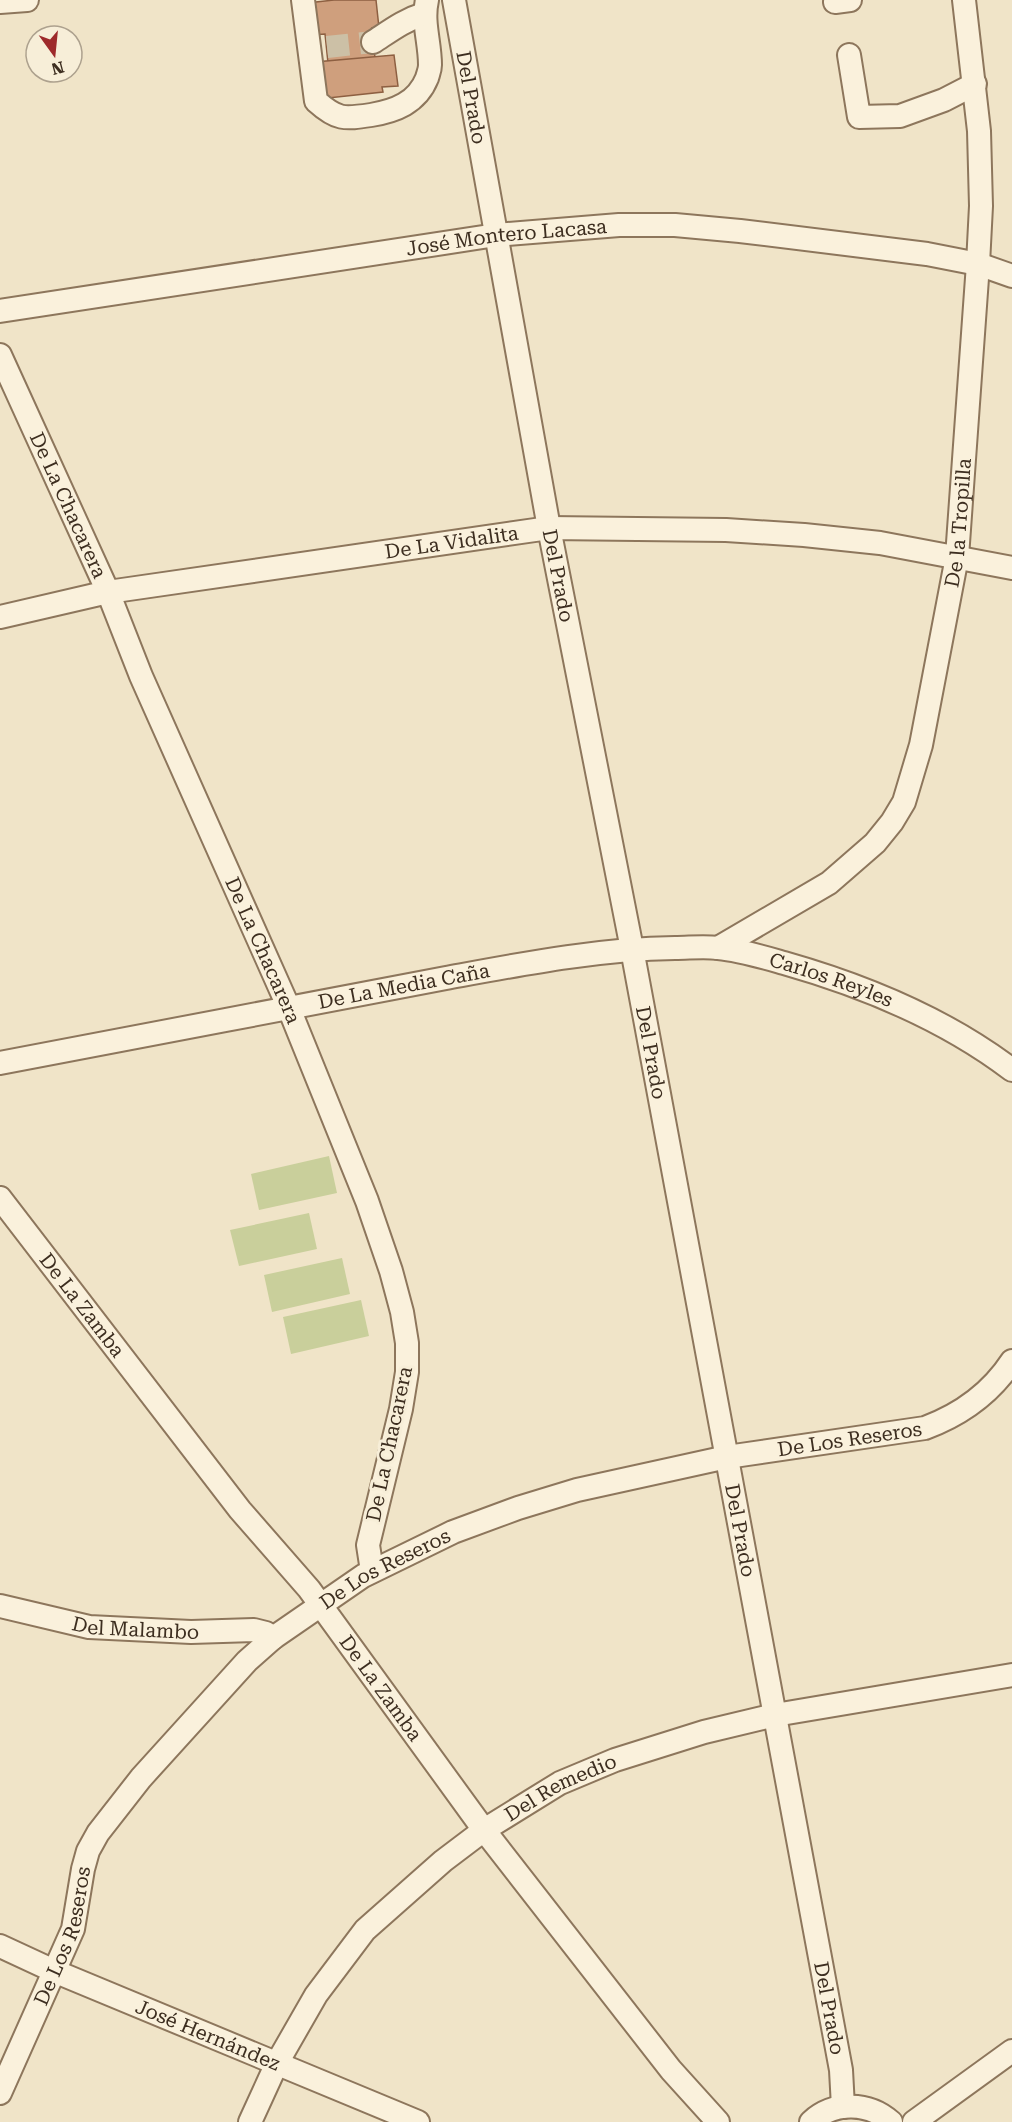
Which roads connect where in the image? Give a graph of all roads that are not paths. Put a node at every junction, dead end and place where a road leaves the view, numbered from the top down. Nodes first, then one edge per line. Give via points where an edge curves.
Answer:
1 (27, 0) edge
2 (303, 0) edge
3 (454, 0) edge
4 (964, 0) edge
5 (0, 2) edge
6 (425, 7) edge
7 (373, 42) tunnel mouth
8 (849, 55) dead end
9 (975, 84) junction
10 (496, 235) junction
11 (978, 264) junction
12 (1012, 276) edge
13 (0, 311) edge
14 (0, 355) edge
15 (549, 528) junction
16 (957, 557) junction
17 (1012, 568) edge
18 (108, 592) junction
19 (0, 617) edge
20 (718, 948) junction
21 (632, 949) junction
22 (288, 1006) junction
23 (0, 1063) edge
24 (1012, 1070) edge
25 (0, 1198) edge
26 (1012, 1361) edge
27 (727, 1457) junction
28 (372, 1571) junction
29 (321, 1605) junction
30 (0, 1606) edge
31 (273, 1638) junction
32 (1012, 1675) edge
33 (775, 1715) junction
34 (484, 1830) junction
35 (0, 1946) edge
36 (54, 1971) junction
37 (1012, 2051) edge
38 (277, 2063) junction
39 (0, 2093) edge
40 (843, 2107) junction
41 (250, 2122) edge
42 (418, 2122) edge
43 (718, 2122) edge
44 (812, 2122) edge
45 (891, 2122) edge
46 (914, 2122) edge

1 - 5 street
2 - 6 street via 318,49 316,101 346,119 392,112 423,87 431,68
3 - 10 street, Del Prado
4 - 9 street, De la Tropilla
6 - 7 street
8 - 9 street via 859,117 900,116
9 - 11 street, De la Tropilla via 981,166
10 - 11 street, José Montero Lacasa via 619,225 675,225 927,254
10 - 13 street, José Montero Lacasa
10 - 15 street, Del Prado
11 - 12 street, José Montero Lacasa
11 - 16 street, De la Tropilla
14 - 18 street, De La Chacarera
15 - 16 street, De La Vidalita via 804,535
15 - 18 street, De La Vidalita
15 - 21 street, Del Prado
16 - 17 street, De La Vidalita
16 - 20 street, De la Tropilla via 921,745 904,802 892,822 875,843 829,883
18 - 19 street, De La Vidalita
18 - 22 street, De La Chacarera via 141,676
20 - 21 street, Carlos Reyles
20 - 24 street, Carlos Reyles via 820,973 913,1009
21 - 22 street, De La Media Caña via 557,958
21 - 27 street, Del Prado
22 - 23 street, De La Media Caña
22 - 28 street, De La Chacarera via 367,1201 391,1272 407,1343 407,1372 400,1409 368,1545
25 - 29 street, De La Zamba via 240,1510
26 - 27 street, De Los Reseros via 991,1387 943,1422 925,1428
27 - 28 street, De Los Reseros via 577,1490 518,1508 453,1532
27 - 33 street, Del Prado
28 - 29 street, De Los Reseros
29 - 31 street, De Los Reseros
29 - 34 street, De La Zamba
30 - 31 street, Del Malambo via 89,1627 191,1632 254,1630
31 - 36 street, De Los Reseros via 247,1661 141,1778 98,1833 83,1869 73,1929
32 - 33 street, Del Remedio
33 - 34 street, Del Remedio via 615,1760 560,1783
33 - 40 street, Del Prado via 841,2070
34 - 38 street, Del Remedio via 365,1930 316,1995
34 - 43 street, De La Zamba via 672,2070
35 - 36 street, José Hernández
36 - 38 street, José Hernández
36 - 39 street, De Los Reseros
37 - 46 street
38 - 41 street, Del Remedio
38 - 42 street, José Hernández
40 - 44 street
40 - 45 street via 875,2111

